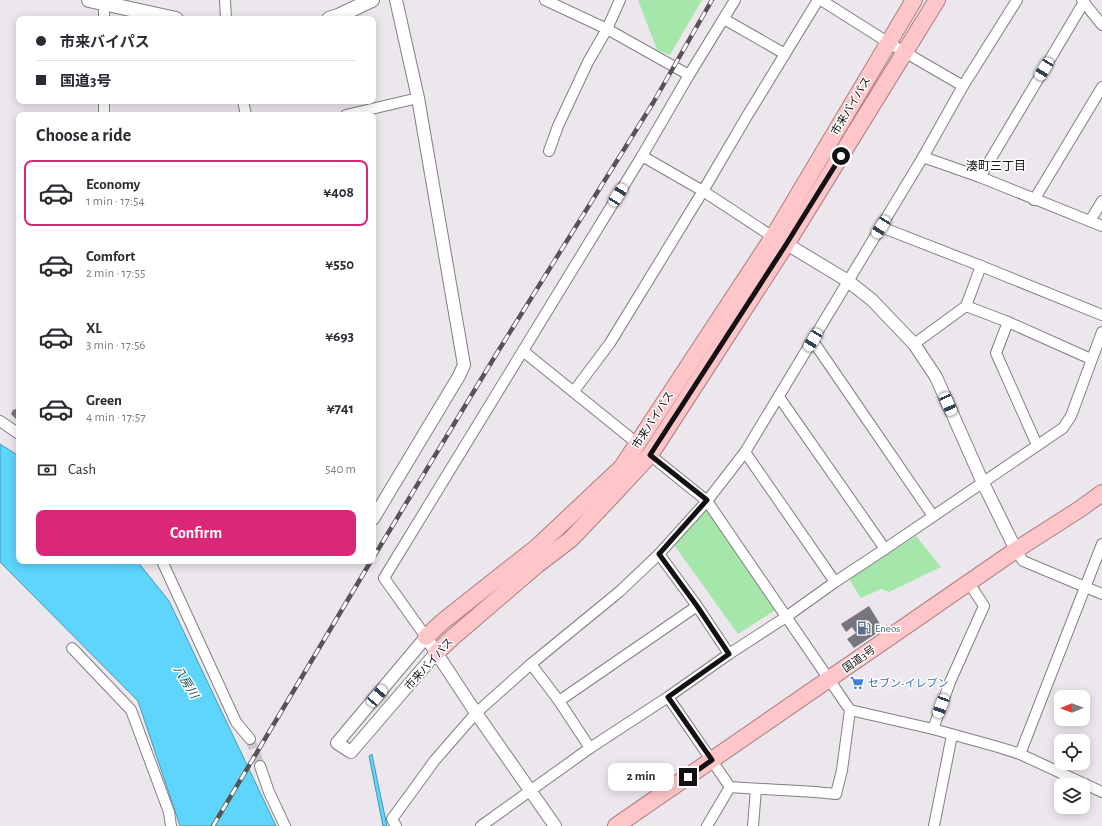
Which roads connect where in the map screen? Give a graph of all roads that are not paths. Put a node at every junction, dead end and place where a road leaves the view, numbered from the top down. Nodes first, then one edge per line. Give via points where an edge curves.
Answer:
1 (89, 0) edge
2 (225, 0) edge
3 (372, 0) edge
4 (396, 0) edge
5 (545, 0) edge
6 (620, 0) edge
7 (735, 0) edge
8 (818, 0) edge
9 (821, 0) edge
10 (914, 0) edge
11 (937, 0) edge
12 (1017, 0) edge
13 (104, 1) edge
14 (1083, 1) edge
15 (104, 16) edge
16 (164, 16) edge
17 (226, 16) edge
18 (338, 16) edge
19 (724, 19) junction
20 (1102, 25) edge
21 (607, 29) junction
22 (889, 43) junction
23 (906, 52) junction
24 (785, 54) junction
25 (689, 75) junction
26 (963, 86) junction
27 (1102, 88) edge
28 (418, 98) junction
29 (359, 112) edge
30 (549, 151) dead end
31 (642, 156) junction
32 (923, 156) junction
33 (980, 177) junction
34 (703, 191) junction
35 (1034, 200) junction
36 (1102, 201) edge
37 (1090, 221) junction
38 (1102, 226) edge
39 (881, 227) junction
40 (780, 240) junction
41 (981, 266) junction
42 (848, 281) junction
43 (966, 306) junction
44 (1102, 315) edge
45 (1008, 322) junction
46 (1102, 332) edge
47 (813, 340) junction
48 (914, 344) junction
49 (523, 350) junction
50 (1091, 359) junction
51 (574, 391) junction
52 (779, 397) junction
53 (0, 421) edge
54 (16, 432) edge
55 (638, 444) junction
56 (1037, 445) junction
57 (745, 452) junction
58 (650, 455) junction
59 (983, 482) junction
60 (1102, 493) edge
61 (707, 500) junction
62 (376, 514) edge
63 (933, 516) junction
64 (1102, 544) edge
65 (885, 549) junction
66 (1016, 550) junction
67 (659, 554) junction
68 (157, 564) edge
69 (163, 564) edge
70 (168, 577) junction
71 (835, 582) junction
72 (969, 583) junction
73 (1086, 588) junction
74 (1102, 594) edge
75 (697, 606) junction
76 (786, 617) junction
77 (426, 637) junction
78 (72, 648) dead end
79 (436, 653) junction
80 (729, 654) junction
81 (531, 664) junction
82 (829, 679) junction
83 (668, 697) junction
84 (559, 701) junction
85 (850, 710) junction
86 (476, 713) junction
87 (933, 729) junction
88 (952, 735) junction
89 (250, 740) tunnel mouth
90 (590, 748) junction
91 (1020, 754) junction
92 (712, 760) junction
93 (260, 766) tunnel mouth
94 (730, 787) junction
95 (756, 789) junction
96 (531, 790) junction
97 (1102, 792) edge
98 (171, 826) edge
99 (285, 826) edge
100 (396, 826) edge
101 (481, 826) edge
102 (555, 826) edge
103 (616, 826) edge
104 (707, 826) edge
105 (753, 826) edge
106 (934, 826) edge

1 - 13 main road
2 - 17 street
3 - 18 main road
4 - 28 street
5 - 21 street
6 - 21 street
7 - 19 street
8 - 24 street
9 - 22 street
10 - 22 highway, 市来バイパス
11 - 23 highway, 市来バイパス
12 - 26 street
13 - 15 street
13 - 16 main road
14 - 20 street
14 - 33 street
19 - 24 street
19 - 25 street
21 - 25 street
21 - 30 street via 588,62
22 - 23 street
22 - 40 highway, 市来バイパス
23 - 26 street
23 - 40 highway, 市来バイパス
24 - 34 street
25 - 31 street
26 - 32 street
27 - 35 street
28 - 29 street
28 - 62 street via 464,365
31 - 34 street
31 - 49 street
32 - 33 street
32 - 39 street
33 - 35 street
34 - 40 street
34 - 51 street via 610,343
35 - 37 street
36 - 37 street
37 - 38 street
39 - 41 street
39 - 42 street
40 - 42 street
40 - 55 highway, 市来バイパス
40 - 58 highway, 市来バイパス
41 - 43 street
41 - 44 street
42 - 47 street
42 - 48 street via 872,300
43 - 45 street
43 - 48 street
45 - 50 street
45 - 56 street via 996,353
46 - 50 street
47 - 52 street
47 - 63 street
48 - 59 street via 936,378
49 - 51 street
49 - 77 street via 384,578
50 - 56 street via 1071,416 1063,428
51 - 55 street
52 - 57 street
52 - 65 street
53 - 54 street
55 - 77 highway, 市来バイパス via 622,467 537,547
56 - 59 street
57 - 61 street
57 - 71 street
58 - 61 street
58 - 79 highway, 市来バイパス via 570,539
59 - 63 street
59 - 66 street
60 - 66 highway, 国道3号
61 - 67 street
61 - 76 street
63 - 65 street
64 - 73 street
65 - 71 street
66 - 72 highway, 国道3号
66 - 73 street via 1023,561
67 - 75 street
67 - 81 street via 619,592
68 - 70 street
69 - 70 street
70 - 89 street via 236,722
71 - 76 street
72 - 82 highway, 国道3号
72 - 87 street via 984,606 950,682
73 - 74 street
73 - 91 street
75 - 80 street
75 - 84 street
76 - 80 street
76 - 82 street
77 - 79 street
77 - 79 street, 市来バイパス via 337,743 352,752
78 - 98 street via 131,710 169,812
79 - 86 street
80 - 83 street
81 - 84 street
81 - 86 street
82 - 85 street
82 - 92 highway, 国道3号
83 - 90 street
83 - 92 street
84 - 90 street
85 - 87 street
85 - 95 street via 836,794
86 - 96 street
86 - 100 street via 435,760 392,819
87 - 88 street
88 - 91 street
88 - 106 street
90 - 96 street
91 - 97 street
92 - 94 street
92 - 103 highway, 国道3号
93 - 99 street
94 - 95 street
94 - 104 street
95 - 105 street
96 - 101 street
96 - 102 street

